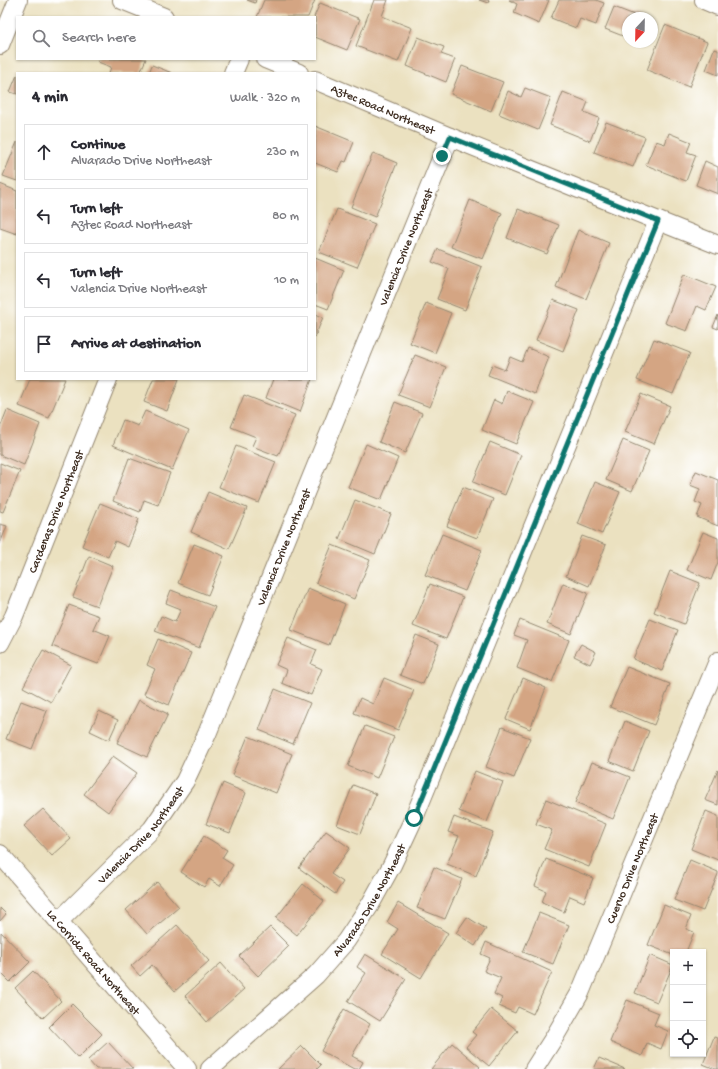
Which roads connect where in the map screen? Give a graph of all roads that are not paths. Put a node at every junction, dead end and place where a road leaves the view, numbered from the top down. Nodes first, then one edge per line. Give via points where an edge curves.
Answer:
1 (18, 0) edge
2 (122, 0) edge
3 (704, 0) edge
4 (718, 6) edge
5 (162, 16) edge
6 (0, 45) edge
7 (239, 60) edge
8 (268, 60) edge
9 (233, 72) edge
10 (297, 72) edge
11 (316, 80) edge
12 (450, 137) junction
13 (658, 221) junction
14 (718, 246) edge
15 (108, 380) edge
16 (0, 643) edge
17 (718, 660) edge
18 (0, 854) edge
19 (59, 921) junction
20 (187, 1069) edge
21 (210, 1069) edge
22 (534, 1069) edge

1 - 6 street
2 - 5 street
3 - 4 street
7 - 9 street
8 - 10 street
11 - 12 street, Aztec Road Northeast
12 - 13 street, Aztec Road Northeast
12 - 19 street, Valencia Drive Northeast via 207,734 184,781 152,829
13 - 14 street, Aztec Road Northeast
13 - 21 street, Alvarado Drive Northeast via 414,818 392,865 346,941 316,975
15 - 16 street, Cardenas Drive Northeast via 14,616
17 - 22 street, Cuervo Drive Northeast via 580,993
18 - 19 street, La Corrida Road Northeast
19 - 20 street, La Corrida Road Northeast

